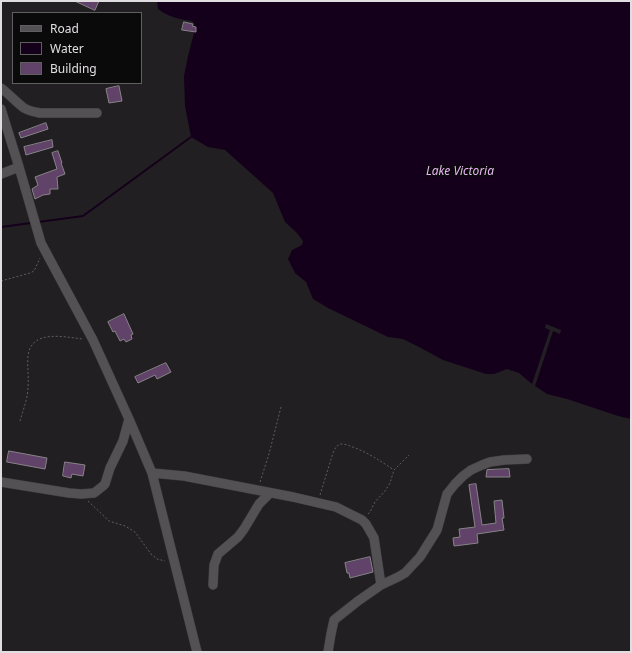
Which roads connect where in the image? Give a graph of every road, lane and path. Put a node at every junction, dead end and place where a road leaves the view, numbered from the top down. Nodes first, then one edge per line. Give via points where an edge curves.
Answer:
1 (1, 88) edge
2 (1, 109) edge
3 (97, 113) dead end
4 (19, 167) junction
5 (1, 174) edge
6 (46, 251) junction
7 (1, 281) edge
8 (93, 340) junction
9 (281, 407) dead end
10 (129, 419) junction
11 (20, 421) dead end
12 (409, 455) dead end
13 (527, 459) dead end
14 (394, 470) junction
15 (152, 473) junction
16 (1, 482) edge
17 (257, 490) junction
18 (270, 493) junction
19 (81, 494) junction
20 (316, 503) junction
21 (362, 520) junction
22 (176, 566) junction
23 (214, 585) dead end
24 (381, 585) junction
25 (198, 652) edge
26 (328, 652) edge

1 - 3 street via 23,107 32,111
2 - 4 street
4 - 5 street
4 - 6 street via 41,243
6 - 7 path via 34,271
6 - 8 street
8 - 10 street
8 - 11 path via 48,336 35,342 28,356 28,389
9 - 17 path
10 - 15 street
10 - 19 street via 105,484 94,493
12 - 14 path
13 - 24 street via 490,462 463,476 447,494 437,530 420,557 405,573
14 - 20 path via 363,450 341,444 336,447 331,457
14 - 21 path via 385,491
15 - 17 street via 184,476
15 - 22 street
16 - 19 street
17 - 18 street
18 - 20 street
18 - 23 street via 259,504 238,537 216,558
19 - 22 path via 107,520 134,532 155,558
20 - 21 street via 336,508
21 - 24 street via 374,538
22 - 25 street
24 - 26 street via 334,620

